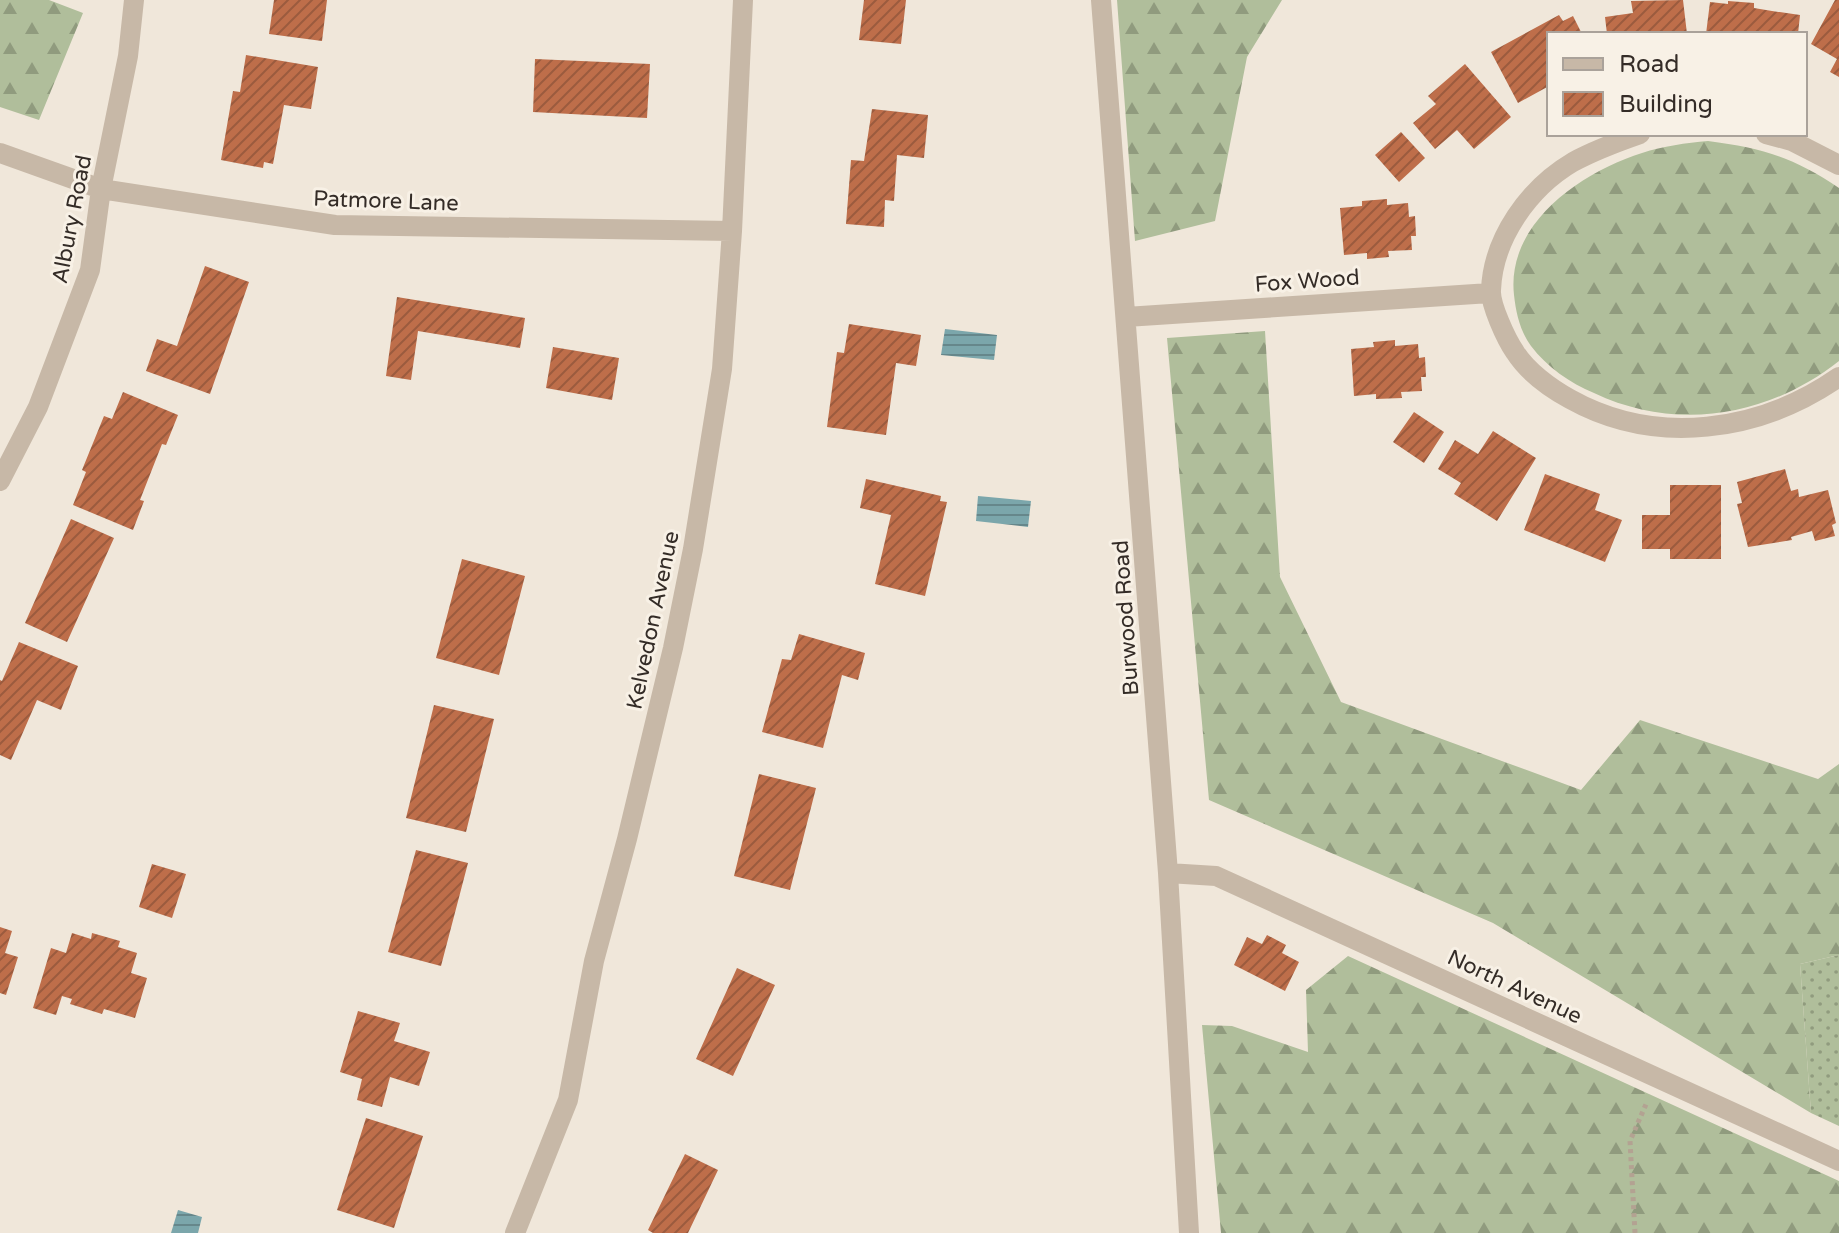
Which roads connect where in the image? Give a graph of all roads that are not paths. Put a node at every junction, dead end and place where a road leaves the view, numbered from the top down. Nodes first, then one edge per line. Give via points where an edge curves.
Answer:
1 (134, 0) edge
2 (743, 0) edge
3 (1101, 0) edge
4 (1634, 136) edge
5 (1773, 136) edge
6 (0, 153) edge
7 (1839, 165) edge
8 (101, 189) junction
9 (732, 231) junction
10 (1490, 293) junction
11 (1126, 317) junction
12 (1839, 377) edge
13 (0, 481) edge
14 (1168, 873) junction
15 (1839, 1161) edge
16 (517, 1231) edge
17 (1189, 1233) edge

1 - 8 street, Albury Road
2 - 9 street, Kelvedon Avenue
3 - 11 street, Burwood Road
4 - 10 street via 1571,164 1525,203 1507,231
5 - 7 street
6 - 8 street, Patmore Lane
8 - 9 street, Patmore Lane via 335,225
8 - 13 street, Albury Road via 90,270 38,407
9 - 16 street, Kelvedon Avenue via 715,424 673,648 594,961 568,1100
10 - 11 street, Fox Wood
10 - 12 street via 1515,353 1536,374 1577,403 1617,419 1673,428 1732,424 1787,408
11 - 14 street, Burwood Road
14 - 15 street, North Avenue via 1216,876
14 - 17 street, Burwood Road

